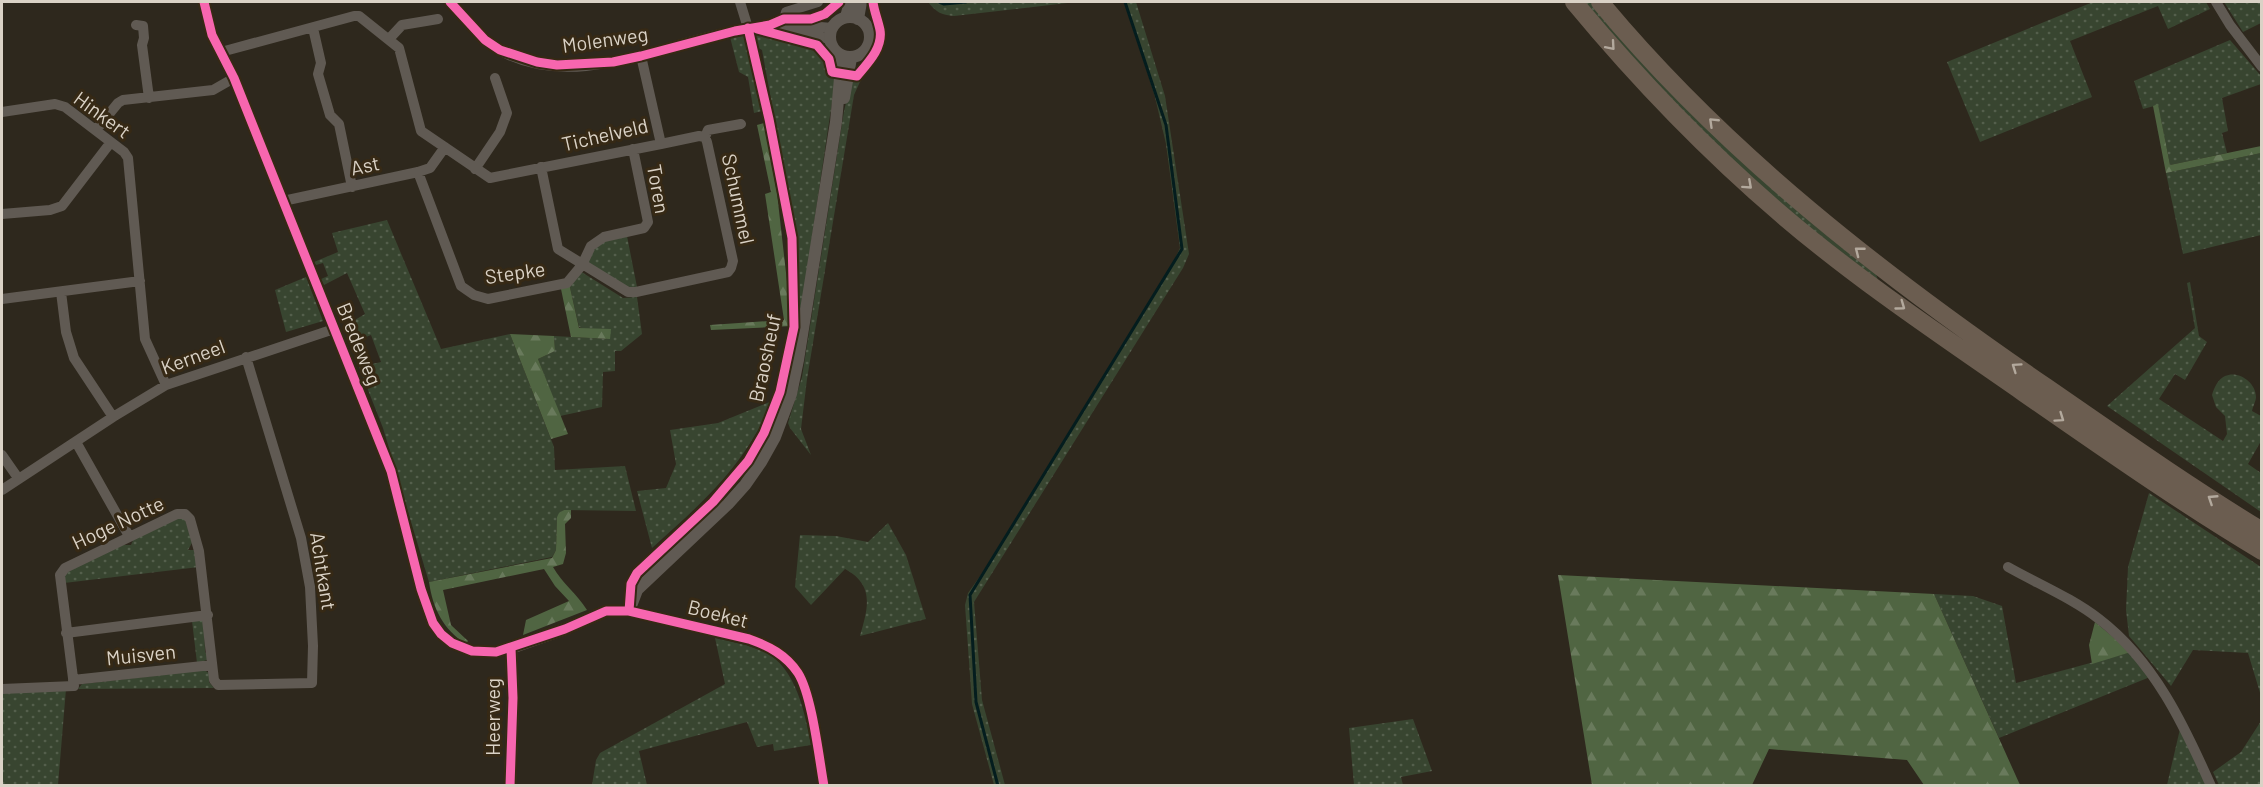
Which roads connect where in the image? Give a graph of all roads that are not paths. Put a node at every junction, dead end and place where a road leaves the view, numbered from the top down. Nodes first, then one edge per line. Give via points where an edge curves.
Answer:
1 (204, 2) edge
2 (450, 2) edge
3 (740, 2) edge
4 (818, 2) edge
5 (850, 2) edge
6 (861, 2) edge
7 (1574, 2) edge
8 (1600, 2) edge
9 (2216, 2) edge
10 (852, 18) junction
11 (438, 19) dead end
12 (136, 25) dead end
13 (782, 27) junction
14 (313, 28) junction
15 (748, 28) junction
16 (831, 33) junction
17 (389, 39) junction
18 (221, 52) junction
19 (641, 56) junction
20 (846, 57) junction
21 (2262, 67) edge
22 (234, 78) junction
23 (495, 78) dead end
24 (149, 98) junction
25 (2, 112) edge
26 (741, 124) dead end
27 (96, 130) junction
28 (705, 137) junction
29 (111, 142) junction
30 (661, 144) junction
31 (445, 147) junction
32 (633, 149) junction
33 (542, 167) junction
34 (476, 170) junction
35 (418, 172) junction
36 (352, 187) junction
37 (283, 201) junction
38 (2, 214) edge
39 (582, 265) junction
40 (140, 281) junction
41 (61, 292) junction
42 (2, 299) edge
43 (334, 329) junction
44 (246, 357) junction
45 (166, 385) junction
46 (113, 417) junction
47 (76, 442) junction
48 (2, 455) edge
49 (18, 478) junction
50 (2, 490) edge
51 (2262, 531) edge
52 (129, 536) junction
53 (2262, 551) edge
54 (2008, 567) dead end
55 (629, 611) junction
56 (208, 615) junction
57 (66, 633) junction
58 (511, 648) junction
59 (212, 665) junction
60 (73, 683) junction
61 (2, 689) edge
62 (510, 786) edge
63 (824, 786) edge
64 (2211, 786) edge

1 - 18 street, Bredeweg via 212,35
2 - 19 street, Molenweg via 485,40 517,57 557,65 586,65
3 - 15 street
4 - 13 street via 786,12
5 - 10 street
6 - 10 street
7 -> 53 highway via 1709,149 1807,235 2037,402
51 -> 8 highway via 1979,342 1835,232 1692,102
9 - 21 street
10 - 16 street via 836,23
10 - 20 street via 868,28 870,41 863,53
11 - 17 street via 402,25
12 - 24 street via 143,26
13 - 15 street, Molenweg
13 - 16 street, Molenweg via 805,25
14 - 17 street, Tichelveld via 359,16
14 - 18 street, Tichelveld
14 - 36 street via 321,63 318,74 330,115 339,124
15 - 19 street, Molenweg
16 - 20 street via 833,49
17 - 31 street, Tichelveld via 399,48 421,131
18 - 22 street, Bredeweg
19 - 30 street, Tichelveld
20 - 55 street via 796,371 775,437 745,485 637,590
22 - 24 street via 213,90
22 - 37 street, Bredeweg
23 - 34 street via 507,113
24 - 27 street via 118,103
25 - 27 street, Hinkert via 55,104
26 - 28 street, Schummel via 708,130
27 - 29 street, Hinkert
28 - 30 street, Schummel
28 - 39 street, Schummel via 733,261 728,272 628,292
29 - 38 street via 62,206
29 - 40 street, Hinkert via 128,158
30 - 32 street, Tichelveld
31 - 34 street, Tichelveld
31 - 35 street, Ast via 430,168
32 - 33 street, Tichelveld
32 - 39 street, Toren via 648,222 644,228 604,237 591,246
33 - 34 street, Tichelveld via 490,178
33 - 39 street via 558,249
35 - 36 street, Ast
35 - 39 street, Stepke via 461,286 474,295 488,299 567,283
36 - 37 street, Ast
37 - 43 street, Bredeweg
40 - 41 street
40 - 45 street, Hinkert via 145,339
41 - 42 street
41 - 46 street via 74,358
43 - 44 street, Kerneel
43 - 58 street, Bredeweg via 391,471 421,589 434,623 450,641 472,651
44 - 45 street, Kerneel
44 - 59 street, Achtkant via 301,538 310,587 312,682 218,684
45 - 46 street, Kerneel
46 - 47 street, Kerneel
47 - 49 street, Kerneel
47 - 52 street
48 - 49 street
49 - 50 street, Kerneel
52 - 56 street, Hoge Notte via 177,514 190,519
52 - 57 street, Hoge Notte via 65,568 60,575
54 - 64 street via 2082,608 2134,652 2168,699
55 - 58 street, Boeket via 606,611
55 - 63 street, Boeket via 749,639 784,657 798,674 807,698
56 - 57 street
56 - 59 street, Hoge Notte
57 - 60 street, Hoge Notte
58 - 62 street, Heerweg
59 - 60 street, Muisven
60 - 61 street, Muisven

